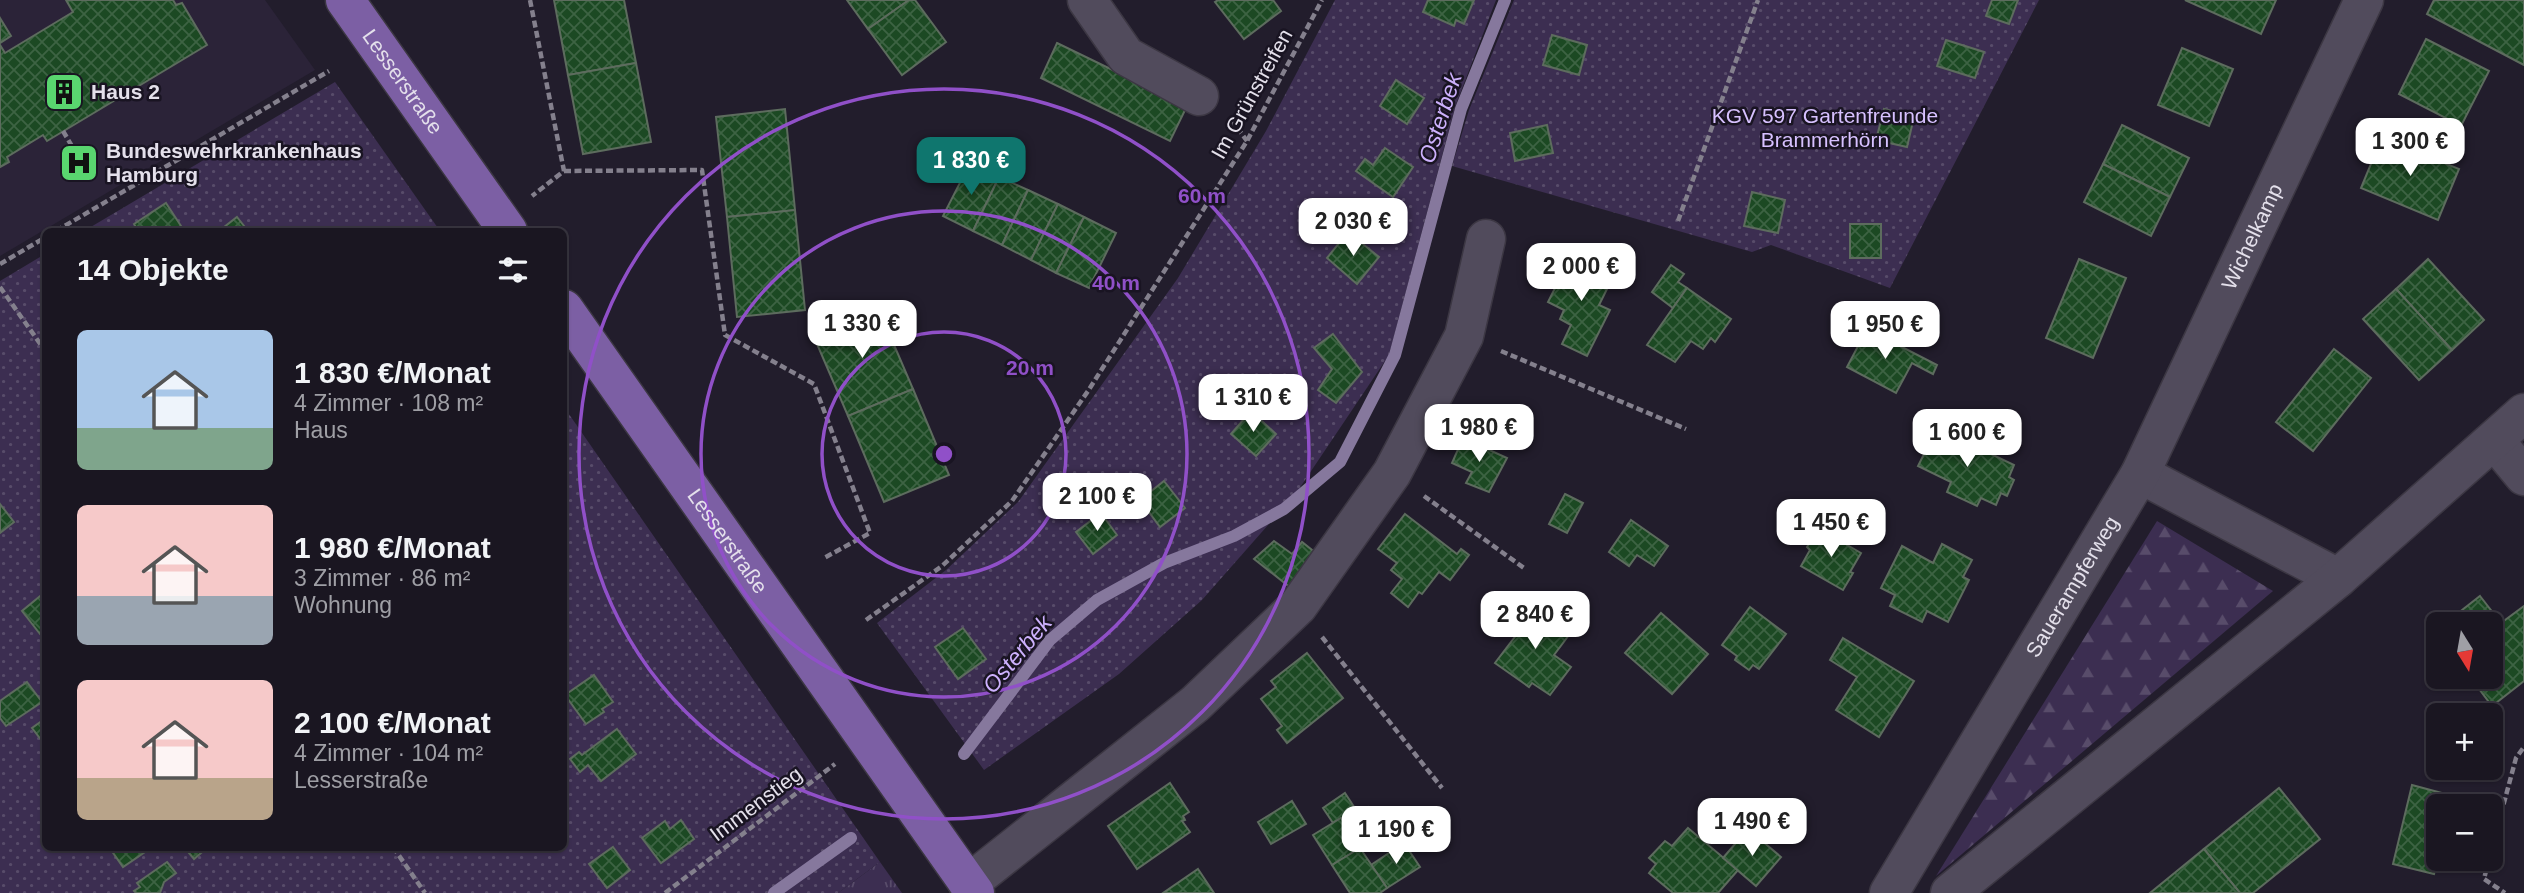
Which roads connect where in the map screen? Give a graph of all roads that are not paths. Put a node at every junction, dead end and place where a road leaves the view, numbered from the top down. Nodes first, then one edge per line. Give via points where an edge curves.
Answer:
1 (345, 0) edge
2 (1087, 0) edge
3 (2364, 0) edge
4 (1199, 96) dead end
5 (504, 225) edge
6 (1486, 239) dead end
7 (567, 313) edge
8 (2524, 414) edge
9 (2495, 441) junction
10 (2140, 474) junction
11 (2524, 476) edge
12 (2338, 578) junction
13 (972, 888) edge
14 (1889, 893) edge
15 (1950, 893) edge

1 - 5 main road, Lesserstraße
2 - 4 street via 1126,56
3 - 10 street, Wichelkamp
6 - 13 street via 1464,336 1392,473 1298,606 1195,704
7 - 13 main road, Lesserstraße
8 - 9 street
9 - 11 street
9 - 12 street
10 - 12 street
10 - 14 street, Sauerampferweg
12 - 15 street

